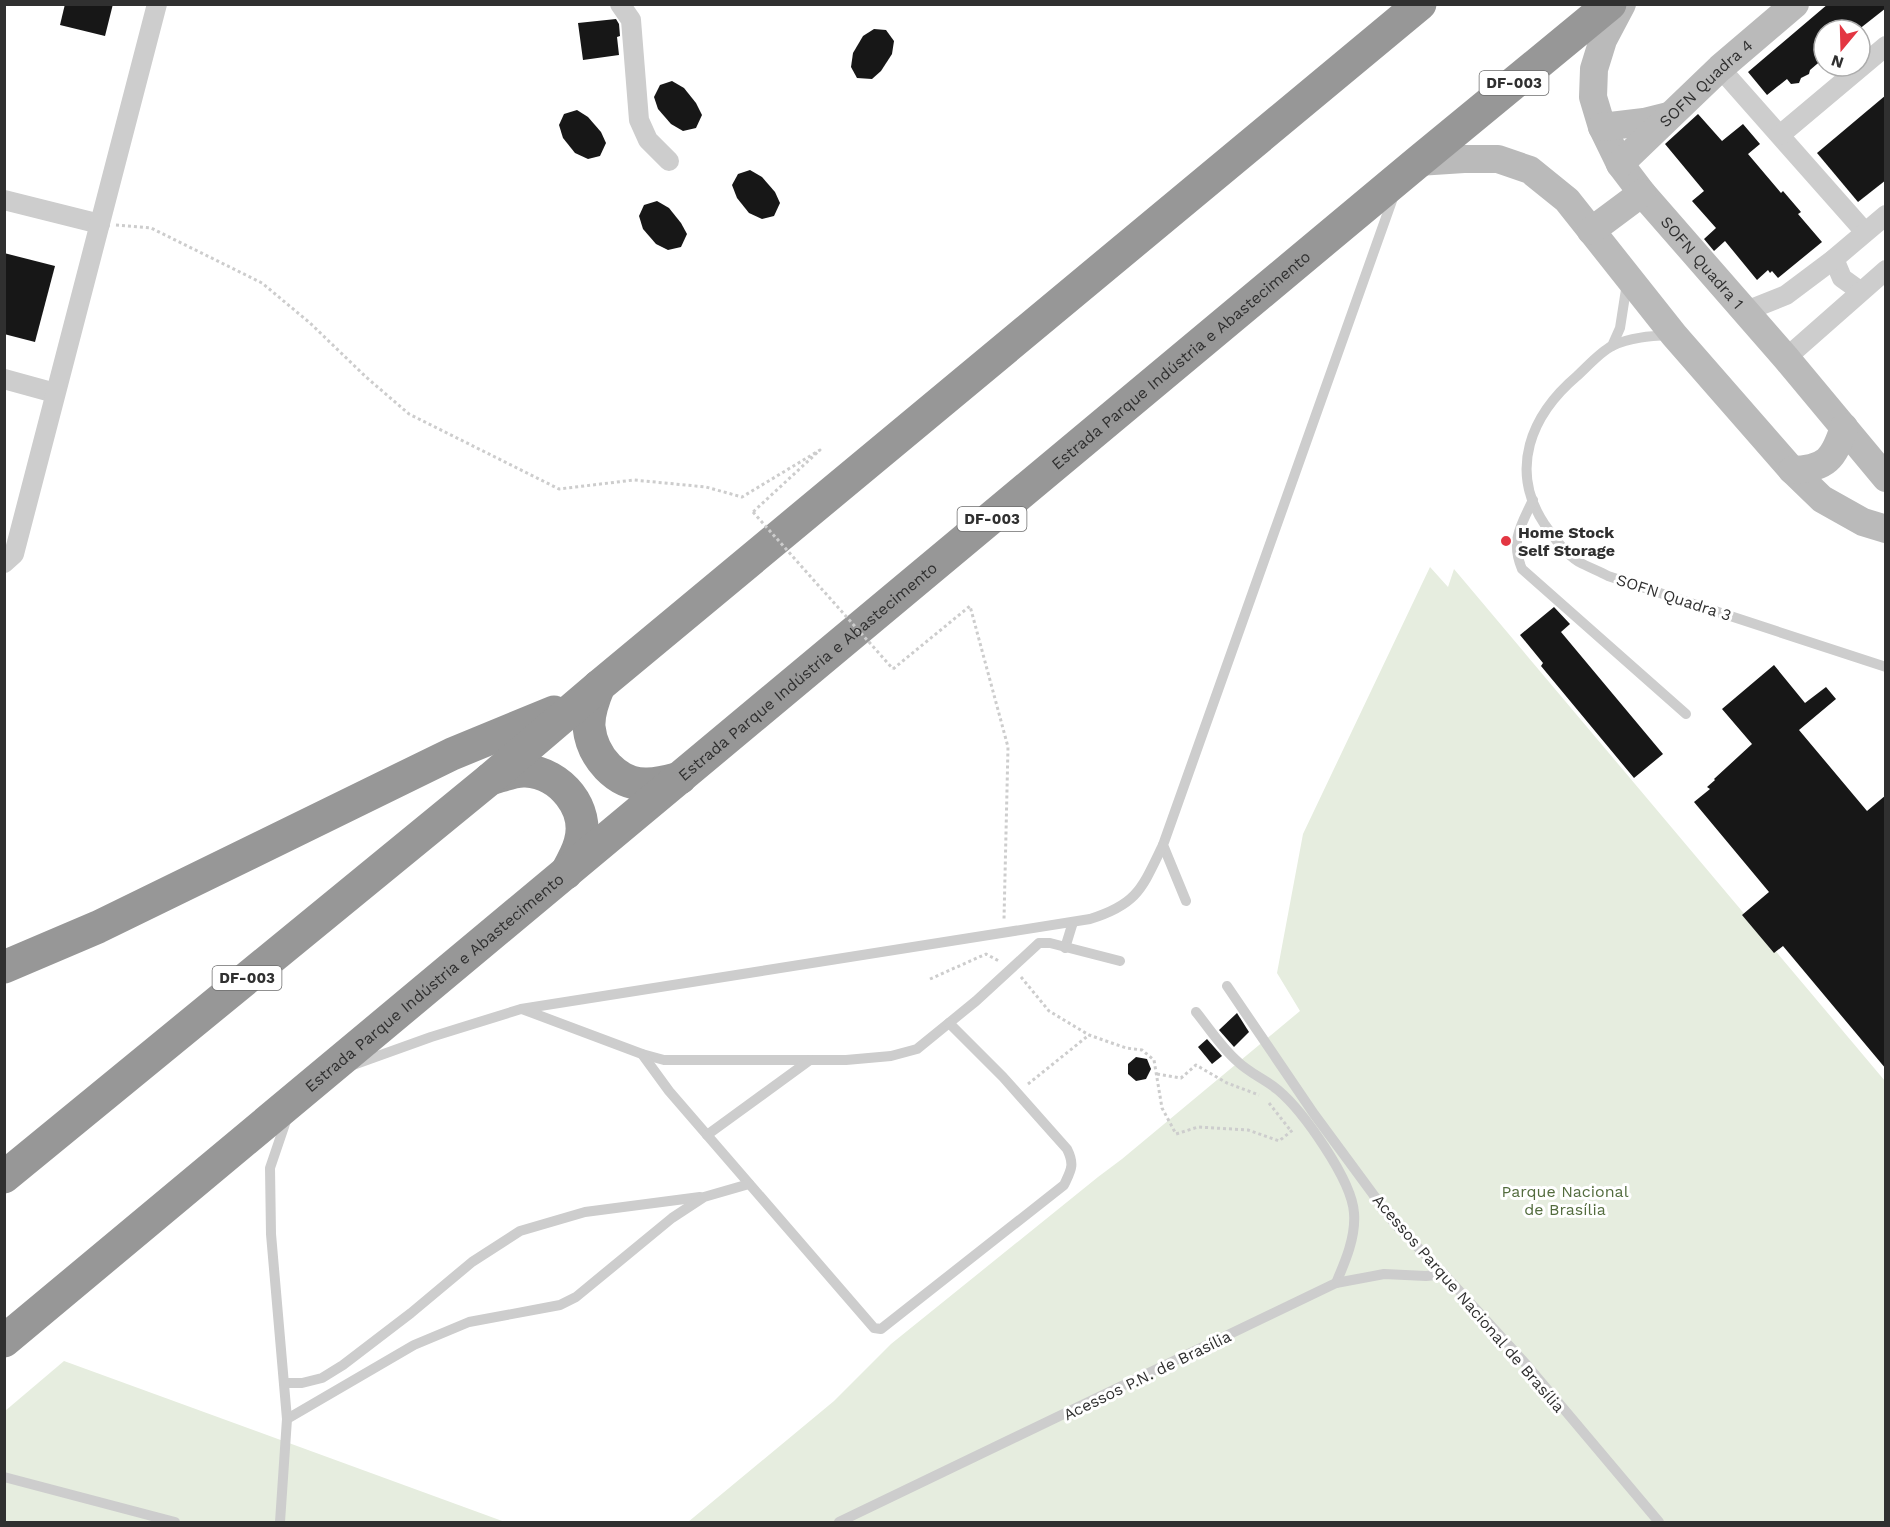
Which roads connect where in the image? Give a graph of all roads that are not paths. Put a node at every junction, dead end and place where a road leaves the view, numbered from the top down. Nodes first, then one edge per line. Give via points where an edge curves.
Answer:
1 (157, 4) edge
2 (620, 4) edge
3 (1420, 4) edge
4 (1610, 4) edge
5 (1622, 4) edge
6 (1795, 4) edge
7 (1886, 46) edge
8 (1720, 68) junction
9 (1668, 116) junction
10 (1602, 127) junction
11 (1780, 135) junction
12 (669, 161) dead end
13 (1620, 164) junction
14 (1409, 171) junction
15 (1642, 193) junction
16 (4, 200) edge
17 (1886, 215) edge
18 (100, 224) junction
19 (1591, 231) junction
20 (1865, 232) junction
21 (1834, 259) junction
22 (1886, 270) edge
23 (1628, 278) junction
24 (1860, 291) junction
25 (1746, 311) junction
26 (1674, 335) junction
27 (1612, 346) junction
28 (1786, 358) junction
29 (4, 379) edge
30 (55, 393) junction
31 (1844, 427) junction
32 (1792, 470) junction
33 (1886, 478) edge
34 (1533, 500) junction
35 (1886, 530) edge
36 (4, 563) edge
37 (1886, 667) edge
38 (590, 693) junction
39 (1686, 714) dead end
40 (680, 778) junction
41 (490, 779) junction
42 (1163, 845) junction
43 (565, 875) junction
44 (1186, 901) dead end
45 (1073, 922) junction
46 (1065, 948) junction
47 (1120, 961) dead end
48 (4, 967) edge
49 (1227, 986) dead end
50 (521, 1009) junction
51 (1196, 1012) dead end
52 (949, 1023) junction
53 (642, 1054) junction
54 (810, 1060) junction
55 (317, 1079) junction
56 (293, 1100) junction
57 (707, 1135) junction
58 (4, 1177) edge
59 (749, 1184) junction
60 (704, 1197) junction
61 (1444, 1274) junction
62 (1336, 1283) junction
63 (4, 1341) edge
64 (284, 1383) junction
65 (287, 1419) junction
66 (4, 1477) edge
67 (175, 1522) edge
68 (280, 1522) edge
69 (839, 1522) edge
70 (1659, 1522) edge

1 - 18 street
2 - 12 street via 631,20 639,120 648,140
3 - 38 highway, DF-003
4 - 14 highway, Estrada Parque Indústria e Abastecimento / DF-003
5 - 10 street, SOFN Quadra 1 via 1603,40 1594,69 1593,97
6 - 8 street, SOFN Quadra 4
7 - 11 street
8 - 9 street, SOFN Quadra 4
8 - 11 street
9 - 10 street
9 - 13 street, SOFN Quadra 4
10 - 13 street, SOFN Quadra 1
11 - 20 street
13 - 15 street, SOFN Quadra 1
14 - 19 street via 1464,159 1497,159 1530,170 1567,200
14 - 40 highway, Estrada Parque Indústria e Abastecimento / DF-003
14 - 42 lane
15 - 19 street
15 - 25 street, SOFN Quadra 1
16 - 18 street
17 - 20 street
18 - 30 street
19 - 23 street
20 - 21 street
21 - 24 street via 1842,278
21 - 25 street via 1786,295
22 - 24 street
23 - 26 street
23 - 27 lane, SOFN Quadra 3 via 1620,328
24 - 28 street
25 - 28 street, SOFN Quadra 1
26 - 27 lane, SOFN Quadra 3 via 1651,336
26 - 32 street
27 - 34 lane, SOFN Quadra 3 via 1568,383 1544,410 1526,455 1527,484
28 - 31 street, SOFN Quadra 1
29 - 30 street
30 - 36 street via 14,554
31 - 32 street via 1837,450 1824,464
31 - 33 street, SOFN Quadra 1
32 - 35 street via 1822,499
34 - 37 lane, SOFN Quadra 3 via 1557,542 1579,561 1608,576
34 - 39 lane via 1517,534 1517,558 1522,569
38 - 40 highway via 593,747 605,766 623,779 645,785
38 - 41 highway, DF-003
38 - 48 highway via 452,754 98,927
40 - 43 highway, Estrada Parque Indústria e Abastecimento / DF-003
41 - 43 highway via 525,771 550,777 570,793 581,817 581,842
41 - 58 highway, DF-003
42 - 44 lane
42 - 45 lane via 1142,889 1129,902 1102,915
43 - 55 highway, Estrada Parque Indústria e Abastecimento / DF-003
45 - 46 lane
45 - 50 lane
46 - 47 lane
46 - 52 lane via 1039,943
49 - 61 lane, Acessos Parque Nacional de Brasília via 1395,1224
50 - 53 lane
50 - 55 lane
51 - 62 lane via 1238,1062 1280,1092 1332,1160 1350,1195 1354,1213 1347,1257
52 - 54 lane via 917,1048 891,1056
52 - 59 lane via 1070,1155 1071,1171 1064,1185 883,1329 874,1328
53 - 54 lane via 664,1060
53 - 57 lane
54 - 57 lane
55 - 56 highway, Estrada Parque Indústria e Abastecimento / DF-003
56 - 63 highway, Estrada Parque Indústria e Abastecimento / DF-003
56 - 64 lane via 270,1168 271,1234
57 - 59 lane
59 - 60 lane
60 - 64 lane via 585,1212 520,1231 472,1262 343,1365 322,1378
60 - 65 lane via 672,1218 576,1297 560,1305 469,1322 414,1346
61 - 62 lane, Acessos P.N. de Brasília via 1383,1274
61 - 70 lane, Acessos Parque Nacional de Brasília
62 - 69 lane, Acessos P.N. de Brasília
64 - 65 lane
65 - 68 lane
66 - 67 lane

